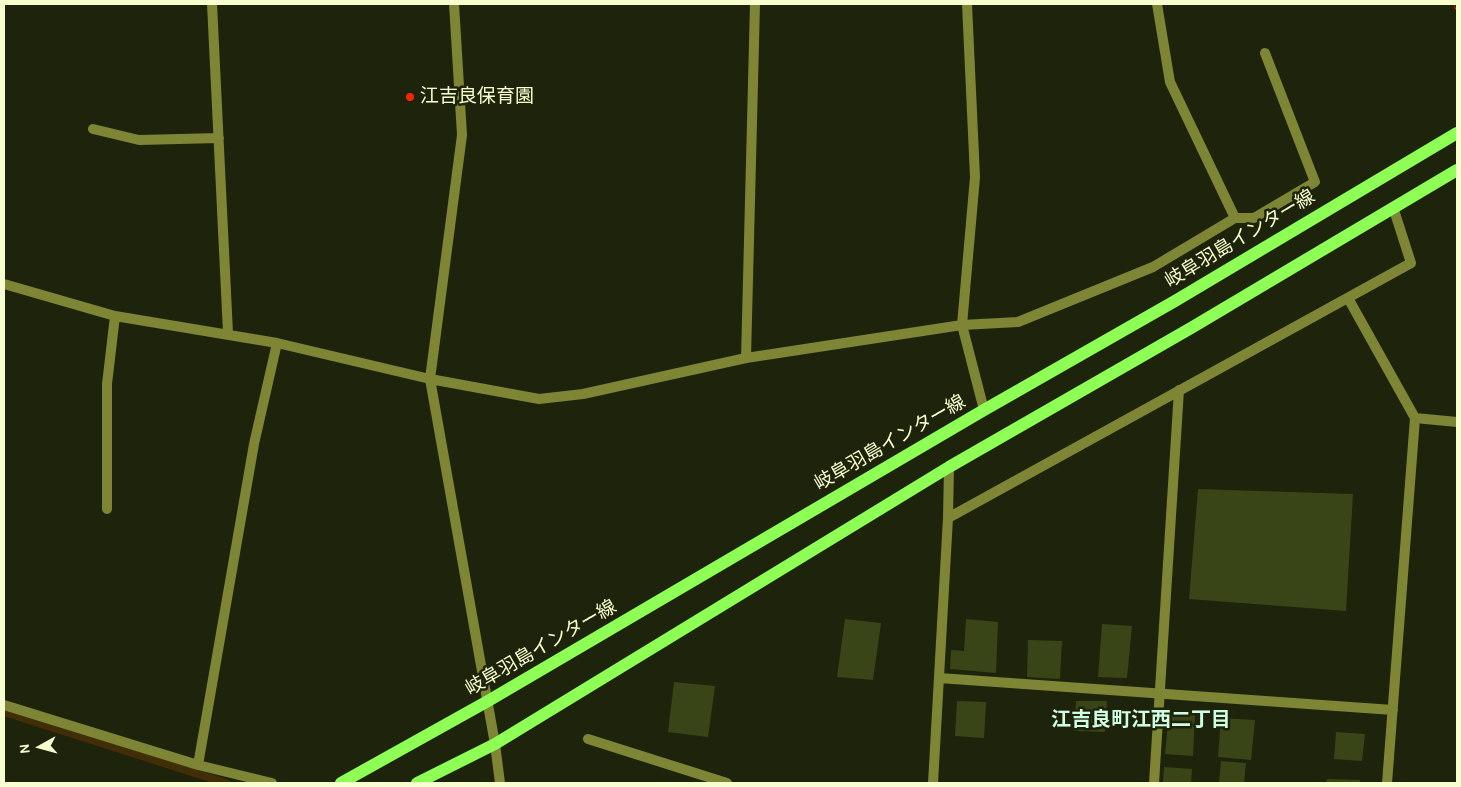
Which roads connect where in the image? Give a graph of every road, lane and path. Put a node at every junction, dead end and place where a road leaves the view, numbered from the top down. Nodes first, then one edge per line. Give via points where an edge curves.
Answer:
1 (212, 4) edge
2 (454, 4) edge
3 (755, 4) edge
4 (967, 4) edge
5 (1158, 4) edge
6 (1265, 53) dead end
7 (92, 129) dead end
8 (1457, 134) edge
9 (219, 138) junction
10 (1457, 170) edge
11 (1393, 207) junction
12 (1235, 218) junction
13 (4, 284) edge
14 (1348, 298) junction
15 (115, 316) junction
16 (962, 325) junction
17 (228, 333) junction
18 (277, 343) junction
19 (746, 358) junction
20 (430, 379) junction
21 (1178, 390) junction
22 (984, 410) junction
23 (1415, 418) junction
24 (1457, 422) edge
25 (948, 467) junction
26 (107, 509) dead end
27 (948, 518) junction
28 (939, 678) junction
29 (1159, 694) junction
30 (488, 701) junction
31 (4, 705) edge
32 (1393, 710) junction
33 (588, 738) dead end
34 (495, 744) junction
35 (198, 765) junction
36 (272, 783) edge
37 (341, 783) edge
38 (417, 783) edge
39 (500, 783) edge
40 (727, 783) edge
41 (933, 783) edge
42 (1154, 783) edge
43 (1387, 783) edge

1 - 9 street
2 - 20 street via 462,136
3 - 19 street
4 - 16 street via 975,177
5 - 12 street via 1170,82
6 - 12 street via 1315,182 1254,218
7 - 9 street via 140,140
8 - 22 main road, 岐阜羽島インター線
9 - 17 street
10 - 11 main road
11 - 14 street via 1411,263
11 - 25 main road via 1191,328
12 - 16 street via 1153,268 1018,322
13 - 15 street
14 - 21 street
14 - 23 street
15 - 17 street
15 - 26 street via 106,384
16 - 19 street
16 - 22 street
17 - 18 street
18 - 20 street
18 - 35 street via 254,444
19 - 20 street via 583,394 539,399
20 - 30 street
21 - 27 street
21 - 29 street
22 - 30 main road, 岐阜羽島インター線
23 - 24 street
23 - 32 street
25 - 27 street
25 - 34 main road
27 - 28 street
28 - 29 street
28 - 41 street
29 - 32 street
29 - 42 street
30 - 34 street
30 - 37 main road, 岐阜羽島インター線
31 - 35 street
32 - 43 street
33 - 40 street
34 - 38 main road
34 - 39 street
35 - 36 street

